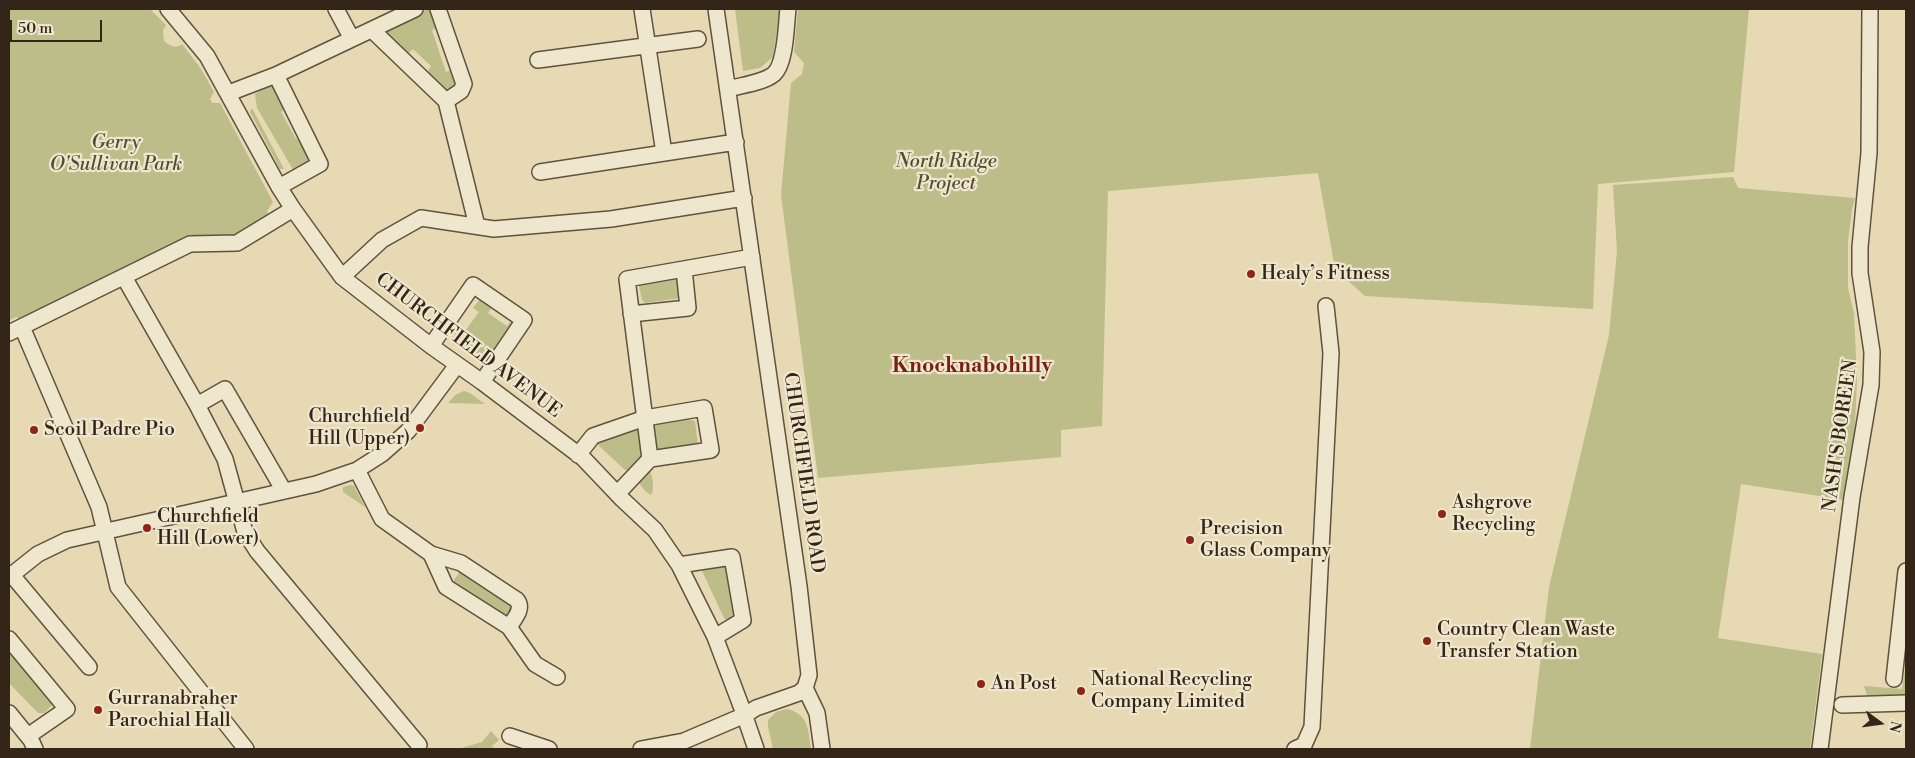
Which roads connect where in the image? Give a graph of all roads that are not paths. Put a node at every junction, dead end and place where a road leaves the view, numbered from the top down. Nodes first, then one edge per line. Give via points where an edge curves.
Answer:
1 (168, 9) edge
2 (336, 9) edge
3 (415, 9) edge
4 (438, 9) edge
5 (642, 9) edge
6 (716, 9) edge
7 (788, 9) edge
8 (1870, 9) edge
9 (372, 30) junction
10 (352, 39) junction
11 (698, 39) dead end
12 (647, 44) junction
13 (538, 60) dead end
14 (276, 75) junction
15 (728, 89) junction
16 (229, 93) junction
17 (446, 101) junction
18 (736, 142) junction
19 (664, 153) junction
20 (540, 172) dead end
21 (279, 187) junction
22 (744, 198) junction
23 (292, 209) junction
24 (477, 226) junction
25 (752, 257) junction
26 (684, 269) junction
27 (124, 277) junction
28 (342, 277) junction
29 (1326, 306) dead end
30 (631, 314) junction
31 (16, 330) edge
32 (431, 346) junction
33 (457, 365) junction
34 (482, 382) junction
35 (197, 405) junction
36 (644, 418) junction
37 (578, 455) junction
38 (650, 459) junction
39 (357, 470) junction
40 (284, 490) junction
41 (617, 494) junction
42 (237, 501) junction
43 (106, 532) junction
44 (431, 554) junction
45 (679, 565) junction
46 (1906, 571) edge
47 (10, 575) edge
48 (509, 627) junction
49 (715, 637) junction
50 (9, 639) edge
51 (1902, 653) edge
52 (89, 667) dead end
53 (557, 677) dead end
54 (1894, 679) dead end
55 (805, 688) junction
56 (1906, 703) edge
57 (1842, 705) dead end
58 (9, 713) edge
59 (744, 713) junction
60 (510, 736) dead end
61 (32, 743) edge
62 (419, 745) dead end
63 (246, 749) edge
64 (549, 749) edge
65 (642, 749) edge
66 (756, 749) edge
67 (822, 749) edge
68 (1295, 749) edge
69 (1820, 749) edge

1 - 16 street, CHURCHFIELD AVENUE via 207,56
2 - 10 street
3 - 9 street
4 - 17 street via 464,84
5 - 12 street
6 - 15 street, CHURCHFIELD ROAD
7 - 15 street via 783,53 774,74
8 - 69 street, NASH'S BOREEN via 1869,153 1860,273 1872,352 1871,385 1852,497
9 - 10 street
9 - 17 street
10 - 14 street
11 - 12 street
12 - 13 street
12 - 19 street
14 - 16 street
14 - 21 street via 320,164
15 - 18 street, CHURCHFIELD ROAD
16 - 21 street, CHURCHFIELD AVENUE
17 - 24 street
18 - 19 street
18 - 22 street, CHURCHFIELD ROAD
19 - 20 street
21 - 23 street, CHURCHFIELD AVENUE
22 - 24 street via 611,219 494,229
22 - 25 street, CHURCHFIELD ROAD
23 - 27 street via 237,243 190,244
23 - 28 street, CHURCHFIELD AVENUE
24 - 28 street via 420,218 382,240
25 - 26 street
25 - 55 street, CHURCHFIELD ROAD via 800,595 809,676
26 - 30 street via 627,278
26 - 30 street via 688,308
27 - 31 street
27 - 35 street
28 - 32 street, CHURCHFIELD AVENUE
29 - 68 street via 1331,353 1312,727 1304,745
30 - 36 street
31 - 43 street via 99,508
32 - 33 street, CHURCHFIELD AVENUE
32 - 34 street via 473,285 524,320
33 - 34 street, CHURCHFIELD AVENUE
33 - 39 street via 408,432
34 - 37 street, CHURCHFIELD AVENUE
35 - 40 street via 225,389
35 - 42 street via 225,459
36 - 37 street via 593,436
36 - 38 street
36 - 38 street via 704,408 711,450
37 - 41 street, CHURCHFIELD AVENUE
38 - 41 street
39 - 40 street via 316,484
39 - 44 street via 382,518
40 - 42 street
41 - 45 street, CHURCHFIELD AVENUE via 655,530
42 - 43 street
42 - 62 street via 245,532 257,550
43 - 47 street via 67,540 38,554
43 - 63 street via 118,587
44 - 48 street via 446,586
44 - 48 street via 461,563 517,600 520,610
45 - 49 street, CHURCHFIELD AVENUE
45 - 49 street via 732,557 743,620
46 - 51 street
47 - 52 street
48 - 53 street via 535,664
49 - 59 street, CHURCHFIELD AVENUE
50 - 61 street via 67,709
51 - 54 street
55 - 59 street
55 - 67 street via 817,713
56 - 57 street
58 - 61 street
59 - 65 street via 684,741
59 - 66 street, CHURCHFIELD AVENUE
60 - 64 street

